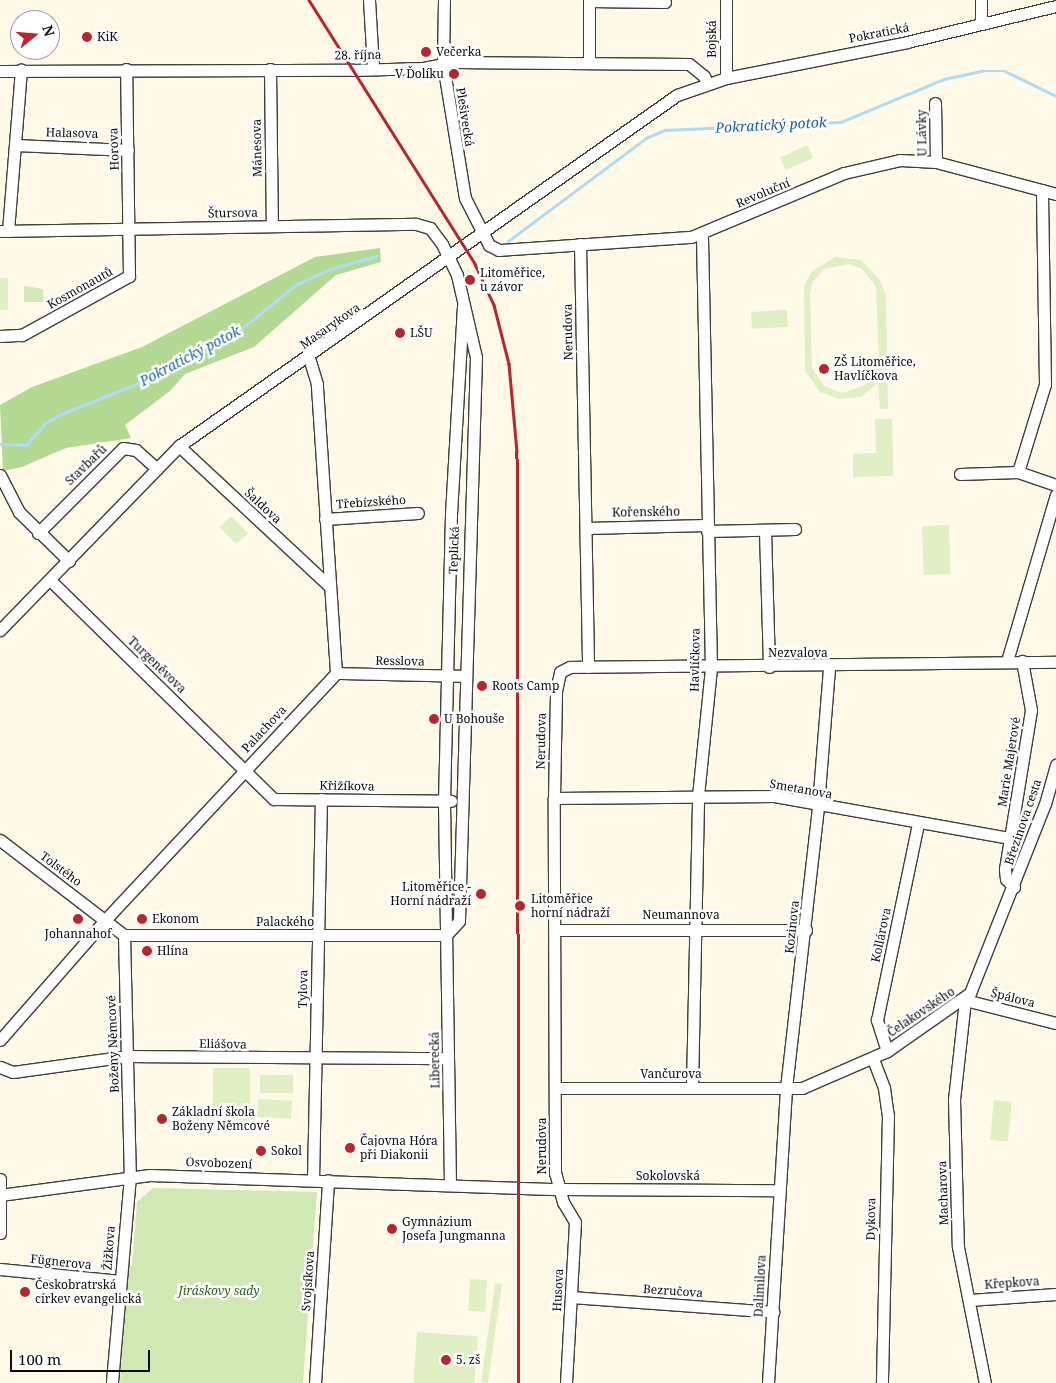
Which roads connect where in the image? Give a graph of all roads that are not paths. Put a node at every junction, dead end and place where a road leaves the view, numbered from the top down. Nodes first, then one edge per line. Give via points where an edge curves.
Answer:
1 (369, 0) edge
2 (444, 0) edge
3 (726, 0) edge
4 (981, 0) edge
5 (664, 2) dead end
6 (1056, 6) edge
7 (981, 22) junction
8 (443, 64) junction
9 (590, 64) junction
10 (373, 68) junction
11 (126, 69) junction
12 (270, 69) junction
13 (0, 70) edge
14 (21, 70) junction
15 (726, 78) junction
16 (707, 84) junction
17 (935, 103) dead end
18 (15, 145) junction
19 (128, 150) junction
20 (936, 162) junction
21 (1042, 190) junction
22 (1056, 194) edge
23 (272, 226) junction
24 (130, 229) junction
25 (4, 232) edge
26 (702, 233) junction
27 (482, 234) junction
28 (580, 244) junction
29 (449, 258) junction
30 (464, 302) junction
31 (0, 336) edge
32 (309, 357) junction
33 (178, 446) junction
34 (157, 468) junction
35 (1018, 472) junction
36 (960, 474) dead end
37 (0, 475) edge
38 (1056, 485) edge
39 (1056, 495) edge
40 (418, 513) dead end
41 (325, 519) junction
42 (586, 528) junction
43 (707, 528) junction
44 (795, 529) dead end
45 (764, 531) junction
46 (38, 533) junction
47 (69, 561) junction
48 (50, 580) junction
49 (329, 586) junction
50 (0, 630) edge
51 (1007, 661) junction
52 (1022, 661) junction
53 (1056, 662) edge
54 (588, 667) junction
55 (711, 667) junction
56 (829, 667) junction
57 (769, 668) junction
58 (336, 674) junction
59 (447, 676) junction
60 (464, 676) junction
61 (1056, 765) edge
62 (245, 770) junction
63 (698, 796) junction
64 (554, 798) junction
65 (321, 799) junction
66 (460, 800) junction
67 (444, 801) junction
68 (1051, 803) edge
69 (818, 806) junction
70 (918, 824) junction
71 (1010, 838) junction
72 (0, 840) edge
73 (1014, 887) junction
74 (106, 920) junction
75 (693, 929) junction
76 (557, 930) junction
77 (806, 930) junction
78 (124, 935) junction
79 (446, 935) junction
80 (318, 936) junction
81 (965, 1000) junction
82 (1056, 1022) edge
83 (0, 1040) edge
84 (887, 1051) junction
85 (128, 1056) junction
86 (448, 1058) junction
87 (873, 1059) junction
88 (315, 1060) junction
89 (0, 1068) edge
90 (556, 1088) junction
91 (692, 1088) junction
92 (786, 1088) junction
93 (130, 1176) junction
94 (0, 1180) edge
95 (313, 1180) junction
96 (328, 1180) junction
97 (450, 1184) junction
98 (558, 1189) junction
99 (779, 1190) junction
100 (1, 1195) edge
101 (563, 1202) joint
102 (0, 1233) edge
103 (0, 1269) edge
104 (120, 1282) junction
105 (1056, 1294) edge
106 (571, 1297) junction
107 (969, 1300) junction
108 (773, 1312) junction
109 (112, 1383) edge
110 (315, 1383) edge
111 (566, 1383) edge
112 (768, 1383) edge
113 (882, 1383) edge
114 (985, 1383) edge

1 - 10 street
2 - 8 street, Plešivecká
3 - 15 street, Bojská
4 - 7 street
5 - 9 street via 589,1
6 - 7 street, Pokratická
7 - 15 street, Pokratická via 907,42
8 - 9 street, 28. října
8 - 10 street, 28. října
8 - 27 street, Plešivecká via 464,198
9 - 16 street, 28. října via 689,64 704,76
10 - 12 street, 28. října
11 - 12 street, 28. října
11 - 14 street, 28. října
11 - 19 street, Horova
12 - 23 street, Mánesova
13 - 14 street, 28. října
14 - 18 street
15 - 16 street, Pokratická
16 - 27 street, Masarykova via 677,95
17 - 20 street, U Lávky
18 - 19 street, Halasova
18 - 25 street
19 - 24 street, Horova
20 - 21 street, Revoluční
20 - 26 street, Revoluční via 900,160 863,166
21 - 22 street, Revoluční
21 - 35 street via 1045,384
23 - 24 street, Štursova
23 - 29 street, Štursova via 423,225 438,238
24 - 25 street, Štursova
24 - 31 street, Kosmonautů via 130,276 22,335
26 - 28 street, Revoluční via 679,239
26 - 43 street, Havlíčkova
27 - 28 street, Revoluční via 489,245 499,250
27 - 29 street, Masarykova
28 - 42 street, Nerudova
29 - 30 street, Teplická
29 - 32 street, Masarykova
30 - 59 street, Teplická via 459,324
30 - 60 street, Teplická via 476,357
32 - 33 street, Masarykova
32 - 41 street via 316,384
33 - 34 street, Masarykova
33 - 49 street, Šaldova
34 - 46 street, Stavbařů via 136,450 123,448
34 - 47 street, Masarykova
35 - 36 street
35 - 38 street
37 - 46 street via 20,512
39 - 51 street
40 - 41 street, Třebízského
41 - 49 street
42 - 43 street, Kořenského
42 - 54 street, Nerudova
43 - 45 street, Kořenského
43 - 55 street, Havlíčkova
44 - 45 street, Kořenského
45 - 57 street
46 - 47 street
47 - 48 street, Masarykova
48 - 50 street, Masarykova
48 - 62 street, Turgeněvova
49 - 58 street
51 - 52 street, Nezvalova
51 - 56 street, Nezvalova
52 - 53 street, Nezvalova
52 - 71 street, Marie Majerové via 1031,710
54 - 55 street, Nezvalova
54 - 64 street, Nerudova via 564,668 556,680
55 - 57 street, Nezvalova
55 - 63 street, Havlíčkova
56 - 57 street, Nezvalova
56 - 69 street, Kozinova
58 - 59 street, Resslova
58 - 62 street, Palachova
59 - 60 street, Resslova
59 - 67 street, Teplická
60 - 66 street, Teplická
61 - 68 street, Březinova cesta
62 - 65 street, Křižíkova via 274,799
62 - 74 street, Palachova
63 - 64 street, Smetanova
63 - 69 street, Smetanova via 774,796
63 - 75 street, Havlíčkova
64 - 76 street, Nerudova
65 - 67 street, Křižíkova
65 - 80 street, Tylova
66 - 67 street, Křižíkova
66 - 79 street via 459,921
67 - 79 street, Liberecká
68 - 73 street, Březinova cesta
69 - 70 street, Smetanova
69 - 77 street, Kozinova
70 - 71 street, Smetanova
70 - 84 street, Kollárova via 877,1020
71 - 73 street via 1005,874
72 - 74 street, Tolstého
73 - 81 street, Čelakovského
74 - 78 street
74 - 83 street, Palachova
75 - 76 street, Neumannova
75 - 77 street, Neumannova
75 - 91 street, Havlíčkova
76 - 90 street, Nerudova
77 - 92 street, Kozinova
78 - 80 street, Palackého
78 - 85 street, Boženy Němcové
79 - 80 street, Palackého
79 - 86 street, Liberecká
80 - 88 street, Tylova
81 - 82 street, Špálova
81 - 84 street, Čelakovského
81 - 107 street, Macharova via 954,1099 958,1247
84 - 87 street, Čelakovského
85 - 88 street, Eliášova
85 - 89 street, Eliášova via 13,1072
85 - 93 street, Boženy Němcové
86 - 88 street, Eliášova
86 - 97 street, Liberecká
87 - 92 street, Čelakovského via 802,1088
87 - 113 street, Dykova via 884,1088 888,1115
88 - 95 street, Tylova
90 - 91 street, Vančurova
90 - 98 street, Nerudova
91 - 92 street, Vančurova
92 - 99 street, Kozinova
93 - 95 street, Osvobození
93 - 100 street, Osvobození
93 - 104 street, Žižkova
94 - 100 street
95 - 96 street, Osvobození
96 - 97 street, Osvobození
96 - 110 street, Svojsíkova
97 - 98 street, Osvobození
98 - 99 street, Sokolovská
98 - 101 street, Nerudova
99 - 108 street, Dalimilova
100 - 102 street
101 - 106 street, Husova via 575,1222
103 - 104 street, Fügnerova
104 - 109 street, Žižkova
105 - 107 street, Křepkova
106 - 108 street, Bezručova
106 - 111 street, Husova
107 - 114 street, Macharova
108 - 112 street, Dalimilova

